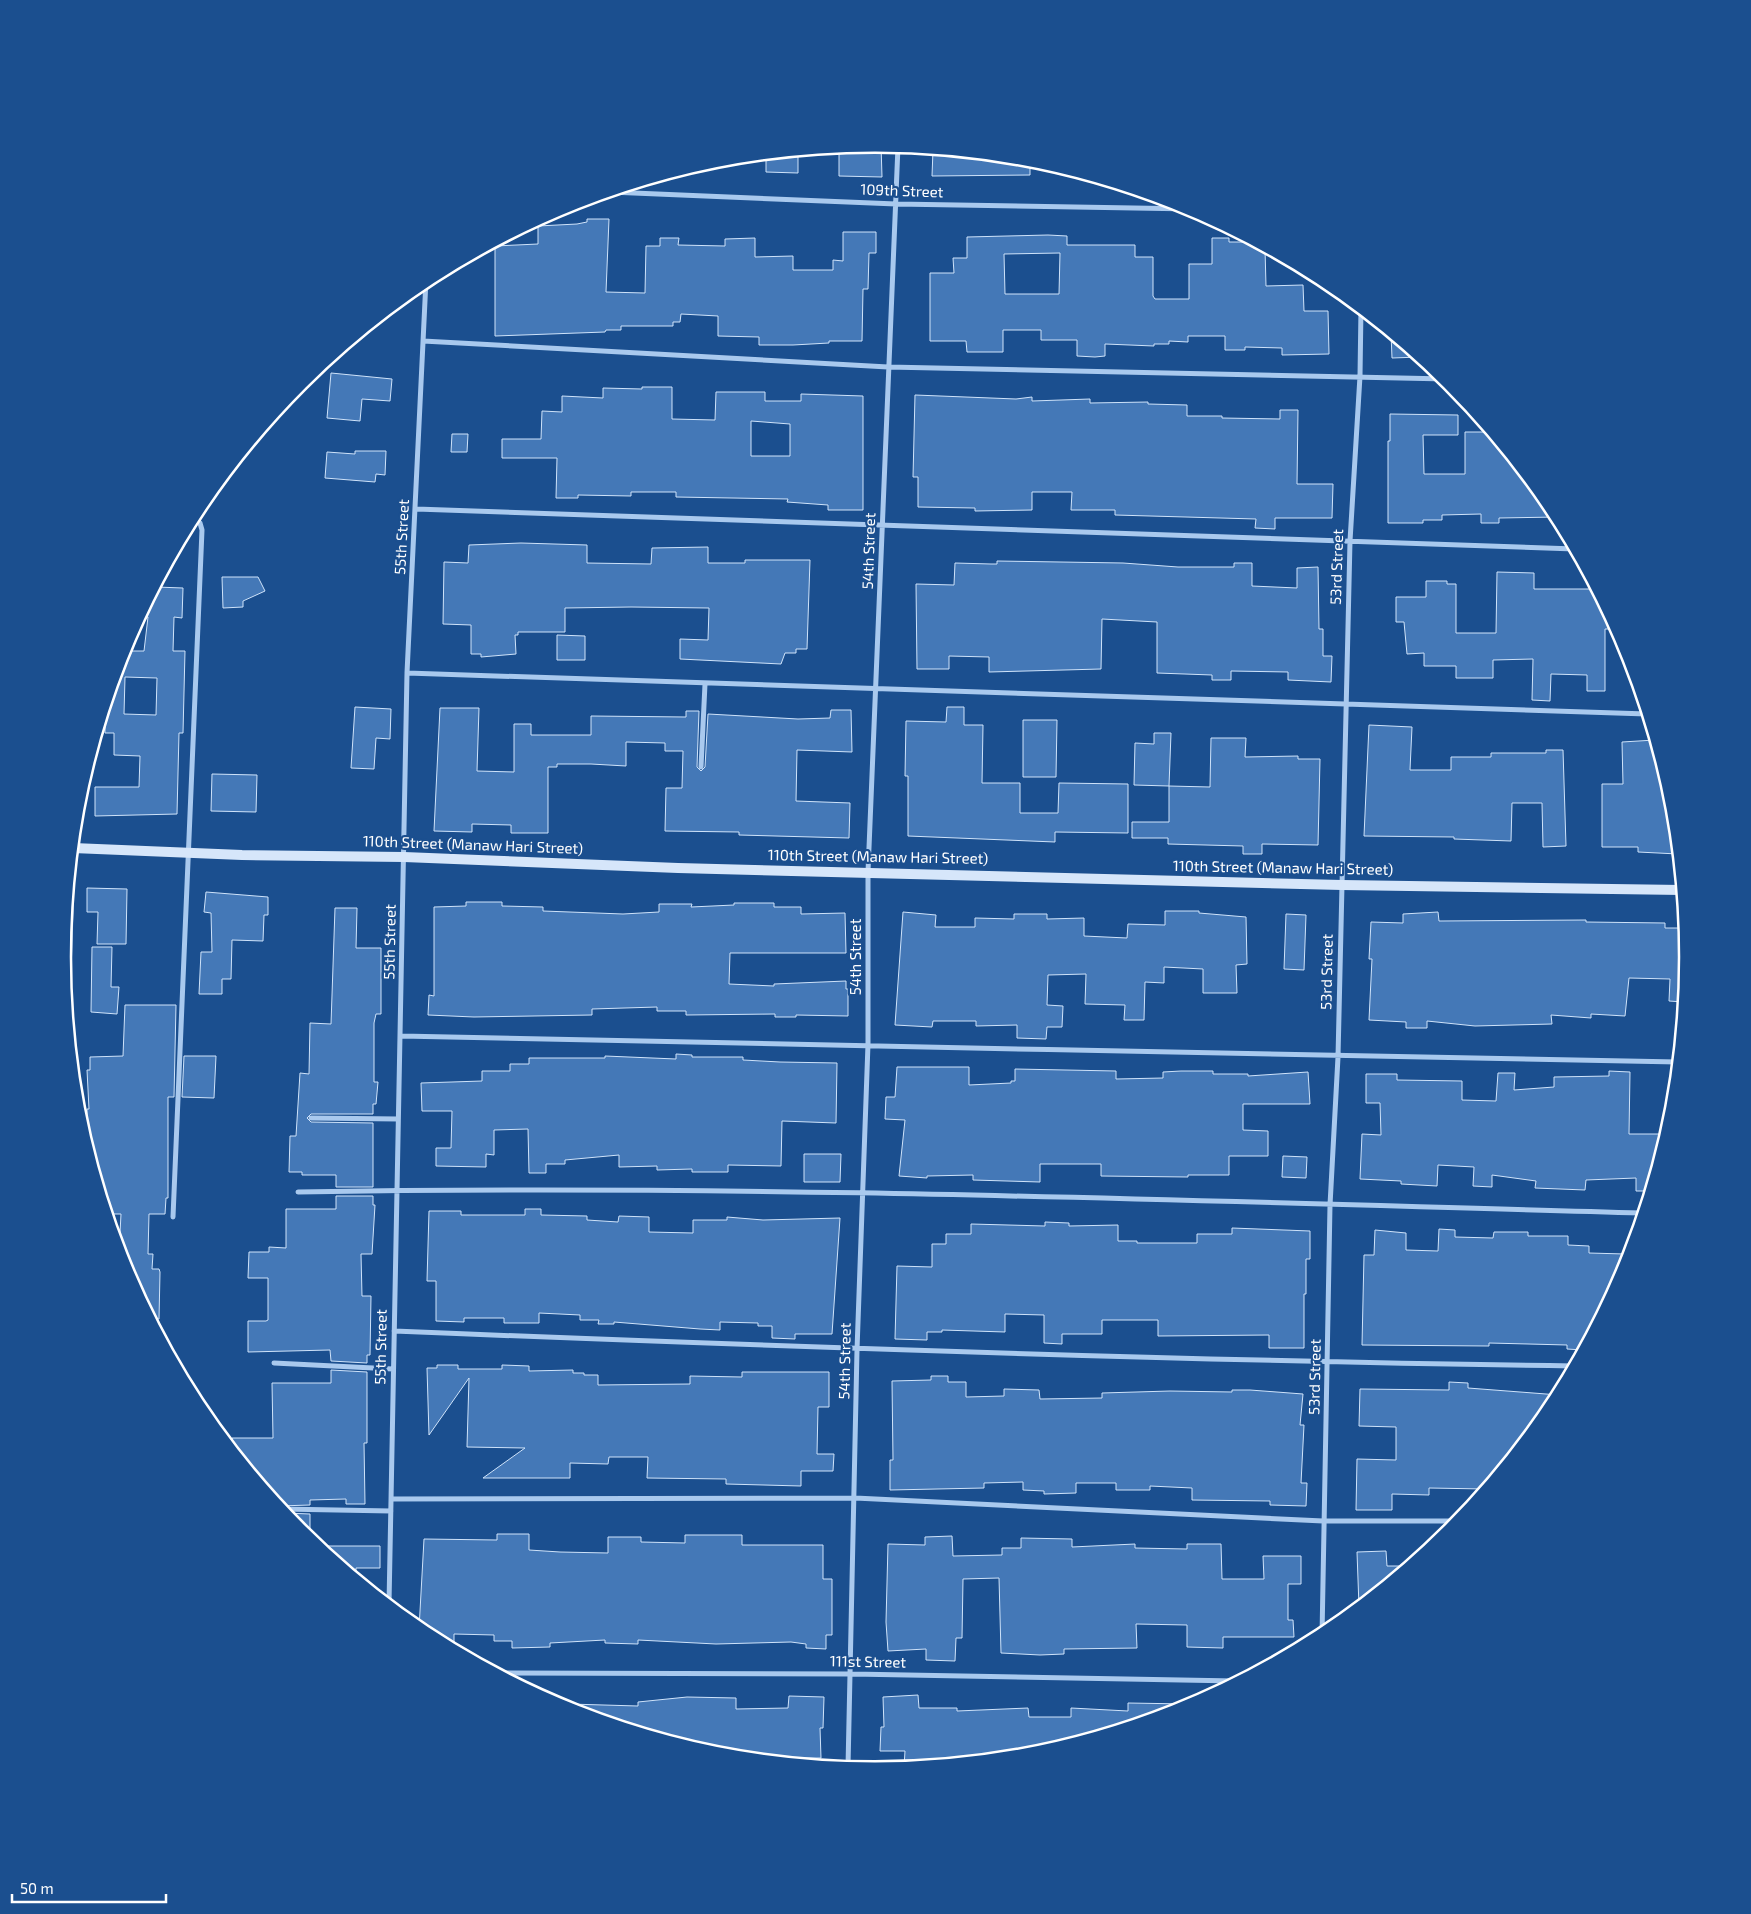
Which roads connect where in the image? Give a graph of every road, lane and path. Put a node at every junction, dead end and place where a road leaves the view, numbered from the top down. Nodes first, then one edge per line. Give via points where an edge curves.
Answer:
1 (898, 153) edge
2 (625, 193) edge
3 (896, 204) junction
4 (1172, 210) edge
5 (425, 291) edge
6 (1361, 316) edge
7 (423, 342) junction
8 (888, 367) junction
9 (1360, 376) junction
10 (1434, 379) edge
11 (416, 509) junction
12 (199, 522) edge
13 (883, 525) junction
14 (1350, 541) junction
15 (1568, 549) edge
16 (407, 673) junction
17 (705, 684) junction
18 (876, 690) junction
19 (1345, 704) junction
20 (1642, 714) edge
21 (701, 767) dead end
22 (79, 847) edge
23 (189, 852) junction
24 (404, 857) junction
25 (868, 872) junction
26 (1342, 885) junction
27 (1677, 890) edge
28 (401, 1036) junction
29 (868, 1044) junction
30 (1338, 1057) junction
31 (1673, 1062) edge
32 (311, 1118) dead end
33 (398, 1119) junction
34 (398, 1190) junction
35 (298, 1192) dead end
36 (862, 1193) junction
37 (1330, 1205) junction
38 (1638, 1213) edge
39 (173, 1217) dead end
40 (394, 1332) junction
41 (857, 1350) junction
42 (1329, 1362) junction
43 (274, 1363) dead end
44 (1568, 1366) edge
45 (393, 1369) junction
46 (856, 1498) junction
47 (391, 1499) junction
48 (291, 1509) edge
49 (391, 1510) junction
50 (1323, 1521) junction
51 (1449, 1521) edge
52 (389, 1597) edge
53 (1322, 1626) edge
54 (510, 1673) edge
55 (852, 1674) junction
56 (1223, 1682) edge
57 (848, 1760) edge

1 - 3 street, 54th Street
2 - 3 street, 109th Street
3 - 4 street, 109th Street
3 - 8 street, 54th Street
5 - 7 street, 55th Street
6 - 9 street, 53rd Street
7 - 8 street
7 - 11 street, 55th Street
8 - 9 street
8 - 13 street, 54th Street
9 - 10 street
9 - 14 street, 53rd Street
11 - 13 street
11 - 16 street, 55th Street
12 - 23 street via 202,530
13 - 14 street
13 - 18 street, 54th Street
14 - 15 street
14 - 19 street, 53rd Street
16 - 17 street
16 - 24 street, 55th Street
17 - 18 street
17 - 21 street
18 - 19 street
18 - 25 street, 54th Street
19 - 20 street
19 - 26 street, 53rd Street
22 - 23 main road, 110th Street (Manaw Hari Street)
23 - 24 main road, 110th Street (Manaw Hari Street)
23 - 39 street
24 - 25 main road, 110th Street (Manaw Hari Street)
24 - 28 street, 55th Street
25 - 26 main road, 110th Street (Manaw Hari Street)
25 - 29 street, 54th Street
26 - 27 main road, 110th Street (Manaw Hari Street)
26 - 30 street, 53rd Street
28 - 29 street
28 - 33 street, 55th Street
29 - 30 street
29 - 36 street, 54th Street
30 - 31 street
30 - 37 street, 53rd Street
32 - 33 street
33 - 34 street, 55th Street
34 - 35 street
34 - 36 street
34 - 40 street, 55th Street
36 - 37 street
36 - 41 street, 54th Street
37 - 38 street
37 - 42 street, 53rd Street
40 - 41 street
40 - 45 street, 55th Street
41 - 42 street
41 - 46 street, 54th Street
42 - 44 street
42 - 50 street, 53rd Street
43 - 45 street
45 - 47 street, 55th Street
46 - 47 street
46 - 50 street
46 - 55 street, 54th Street
47 - 49 street, 55th Street
48 - 49 street
49 - 52 street, 55th Street
50 - 51 street
50 - 53 street, 53rd Street
54 - 55 street, 111st Street
55 - 56 street, 111st Street
55 - 57 street, 54th Street

